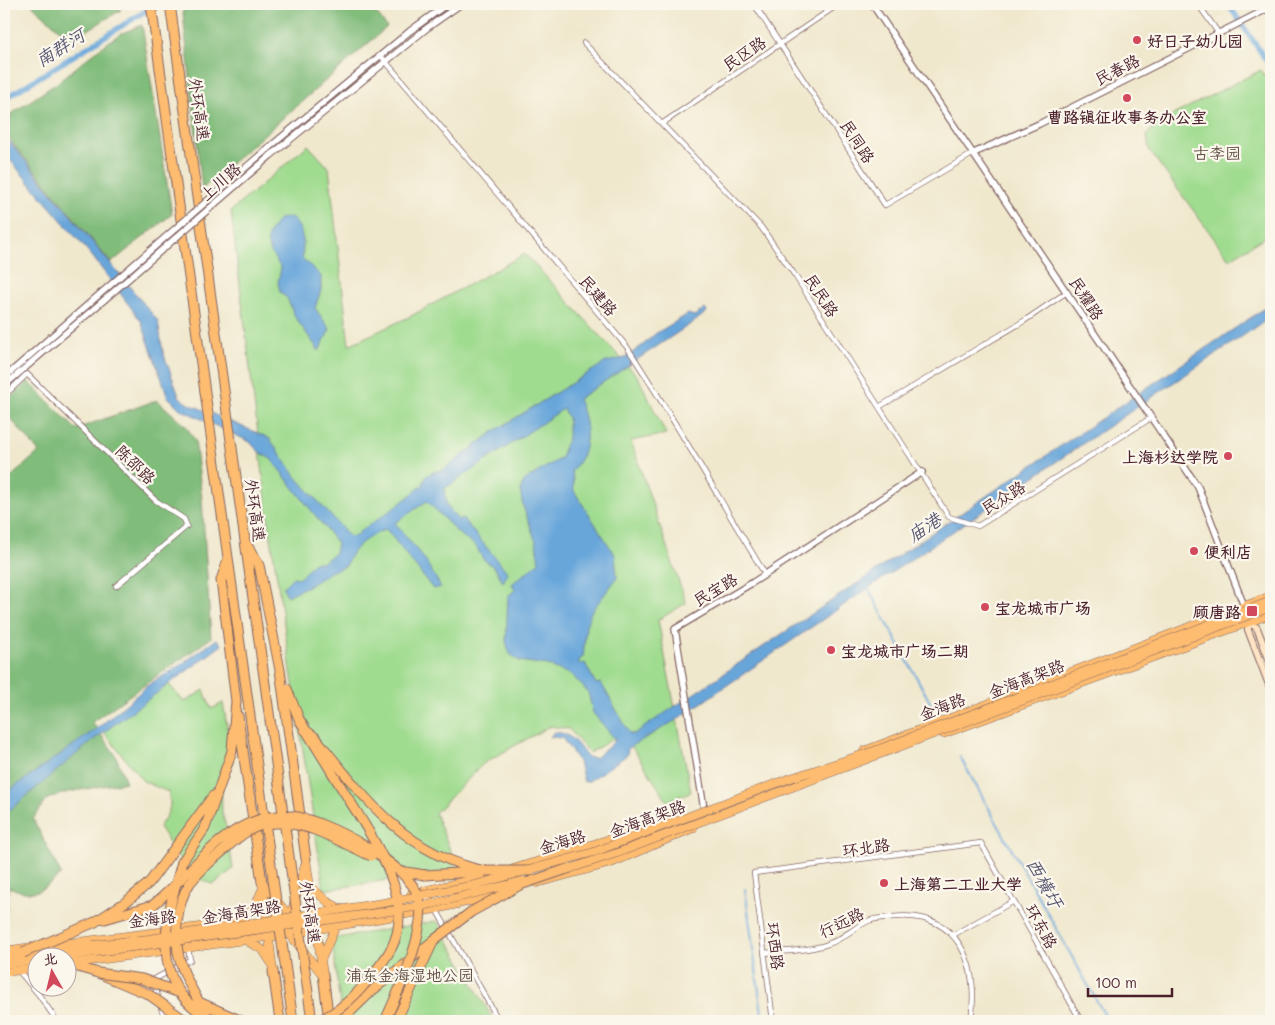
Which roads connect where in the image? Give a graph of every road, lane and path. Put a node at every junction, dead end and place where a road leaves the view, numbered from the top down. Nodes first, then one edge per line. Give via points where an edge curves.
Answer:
1 (152, 4) edge
2 (170, 4) edge
3 (447, 4) edge
4 (461, 4) edge
5 (754, 4) edge
6 (839, 4) edge
7 (872, 4) edge
8 (1198, 4) edge
9 (1271, 7) edge
10 (1219, 34) junction
11 (584, 43) dead end
12 (780, 43) junction
13 (381, 56) junction
14 (387, 61) junction
15 (663, 123) junction
16 (974, 153) junction
17 (1067, 292) junction
18 (4, 378) edge
19 (4, 386) edge
20 (4, 396) edge
21 (880, 407) junction
22 (1151, 418) junction
23 (922, 472) junction
24 (245, 543) junction
25 (228, 558) junction
26 (765, 574) junction
27 (116, 586) dead end
28 (1271, 596) edge
29 (1271, 601) edge
30 (1244, 606) junction
31 (1271, 607) edge
32 (1271, 614) edge
33 (1249, 622) junction
34 (1271, 664) edge
35 (280, 670) junction
36 (1271, 690) edge
37 (236, 712) junction
38 (305, 730) junction
39 (219, 788) junction
40 (704, 810) junction
41 (981, 843) joint
42 (306, 858) junction
43 (570, 868) junction
44 (485, 871) junction
45 (530, 871) junction
46 (754, 873) joint
47 (262, 886) junction
48 (311, 887) junction
49 (1014, 901) junction
50 (341, 909) junction
51 (436, 909) junction
52 (310, 912) junction
53 (288, 915) junction
54 (267, 918) junction
55 (95, 922) junction
56 (230, 923) junction
57 (296, 923) junction
58 (283, 925) junction
59 (336, 926) junction
60 (316, 929) junction
61 (307, 930) junction
62 (289, 934) junction
63 (953, 935) junction
64 (270, 936) junction
65 (243, 940) junction
66 (434, 940) junction
67 (188, 947) junction
68 (4, 951) edge
69 (23, 953) junction
70 (764, 953) junction
71 (78, 955) edge
72 (4, 956) edge
73 (321, 960) junction
74 (28, 961) edge
75 (78, 963) edge
76 (4, 964) edge
77 (78, 967) edge
78 (272, 967) junction
79 (28, 969) edge
80 (18, 970) junction
81 (4, 972) edge
82 (98, 973) junction
83 (323, 974) junction
84 (57, 1021) edge
85 (166, 1021) edge
86 (186, 1021) edge
87 (210, 1021) edge
88 (216, 1021) edge
89 (242, 1021) edge
90 (280, 1021) edge
91 (293, 1021) edge
92 (312, 1021) edge
93 (317, 1021) edge
94 (329, 1021) edge
95 (337, 1021) edge
96 (385, 1021) edge
97 (396, 1021) edge
98 (499, 1021) edge
99 (773, 1021) edge
100 (971, 1021) edge
101 (1081, 1021) edge

1 - 25 highway, 外环高速
2 - 24 highway, 外环高速
3 - 13 street, 上川路
4 - 14 street, 上川路
5 - 12 street, 民同路
6 - 12 street, 民区路
7 - 16 street, 民耀路
8 - 10 street
9 - 10 street, 民春路
10 - 16 street, 民春路
11 - 15 street, 民民路
12 - 15 street, 民区路
12 - 16 street, 民同路 via 885,206
13 - 14 street, 民建路
13 - 18 street, 上川路, bridge via 266,150
14 - 19 street, 上川路, bridge via 270,156
14 - 26 street, 民建路 via 627,347
15 - 21 street, 民民路 via 761,227
16 - 17 street, 民耀路
17 - 21 street
17 - 22 street, 民耀路
20 - 27 street, 陈邵路 via 27,374 155,500 184,519 187,526
21 - 23 street, 民众路
22 - 23 street, 民众路 via 978,526 949,517
22 - 30 street, 民耀路 via 1198,487
23 - 26 street, 民宝路
24 - 35 highway via 259,565
24 - 92 highway, 外环高速, bridge
25 - 37 highway via 221,580
25 - 91 highway, 外环高速, bridge
26 - 40 street, 民宝路 via 675,629
28 - 30 main road, 金海路
29 - 45 main road, 金海高架路, bridge via 877,750 656,830
30 - 33 main road, 民耀路
30 - 40 main road, 金海路
31 - 43 main road, 金海高架路, bridge
32 - 33 main road, 金海路
33 - 34 main road via 1257,628
33 - 36 main road via 1248,630
33 - 51 main road, 金海路 via 747,805 611,862
35 - 38 highway
35 - 42 highway
37 - 39 highway via 232,751
37 - 47 highway
38 - 44 highway via 316,738 374,808 400,832 425,850 462,867
38 - 93 highway, bridge via 392,873 398,906 392,946 373,974 344,1006
39 - 55 highway via 149,883
39 - 88 highway, bridge via 205,828 182,862 168,910 166,954 174,984 192,1007
40 - 50 main road, 金海路 via 476,879
41 - 46 street, 环北路
41 - 49 street, 环东路
42 - 48 main road
42 - 53 main road
43 - 66 highway, bridge via 520,886 471,912
43 - 71 main road, 金海高架路, bridge via 469,895 384,912
44 - 45 highway, bridge
44 - 87 highway, bridge via 445,876 408,873 308,827 292,824 276,822 242,833 189,884 178,917 180,962
45 - 69 main road, 金海高架路, bridge via 383,904 158,938
46 - 70 street, 环西路
47 - 53 main road
47 - 54 main road
47 - 56 main road via 254,909 246,918
48 - 50 main road
48 - 52 main road
49 - 63 street
49 - 101 street, 环东路
50 - 52 main road, 金海路
51 - 59 main road, 金海路
51 - 98 street
52 - 53 main road, 金海路
52 - 57 main road
52 - 60 main road
53 - 54 main road, 金海路
53 - 57 main road
53 - 58 main road
54 - 56 main road, 金海路
54 - 58 main road
54 - 64 main road
55 - 69 highway, bridge
55 - 96 highway, bridge via 153,905 236,828 273,816 307,820 355,841 388,862 411,882 419,900 419,929 413,953
56 - 68 main road, 金海路
57 - 61 main road
57 - 62 main road
58 - 62 main road
58 - 64 main road
59 - 60 main road, 金海路
59 - 73 main road
60 - 61 main road, 金海路
60 - 73 main road
61 - 62 main road, 金海路
62 - 64 main road, 金海路
62 - 78 main road
62 - 83 main road
63 - 70 street, 行远路 via 934,922 909,916 871,920 822,946
63 - 100 street, 行远路 via 973,977
64 - 65 main road, 金海路
64 - 78 main road
65 - 67 main road, 金海路
65 - 78 main road via 263,950
66 - 95 highway, bridge via 347,1016
66 - 97 highway
67 - 75 main road, 金海路
67 - 85 street via 190,960 153,980
69 - 72 main road, 金海高架路
70 - 99 street, 环西路
73 - 83 main road
74 - 76 main road
77 - 82 highway
78 - 90 highway
79 - 80 main road
80 - 81 main road
80 - 84 street
82 - 86 highway, bridge via 148,994
82 - 89 highway, bridge via 157,983
83 - 94 highway

